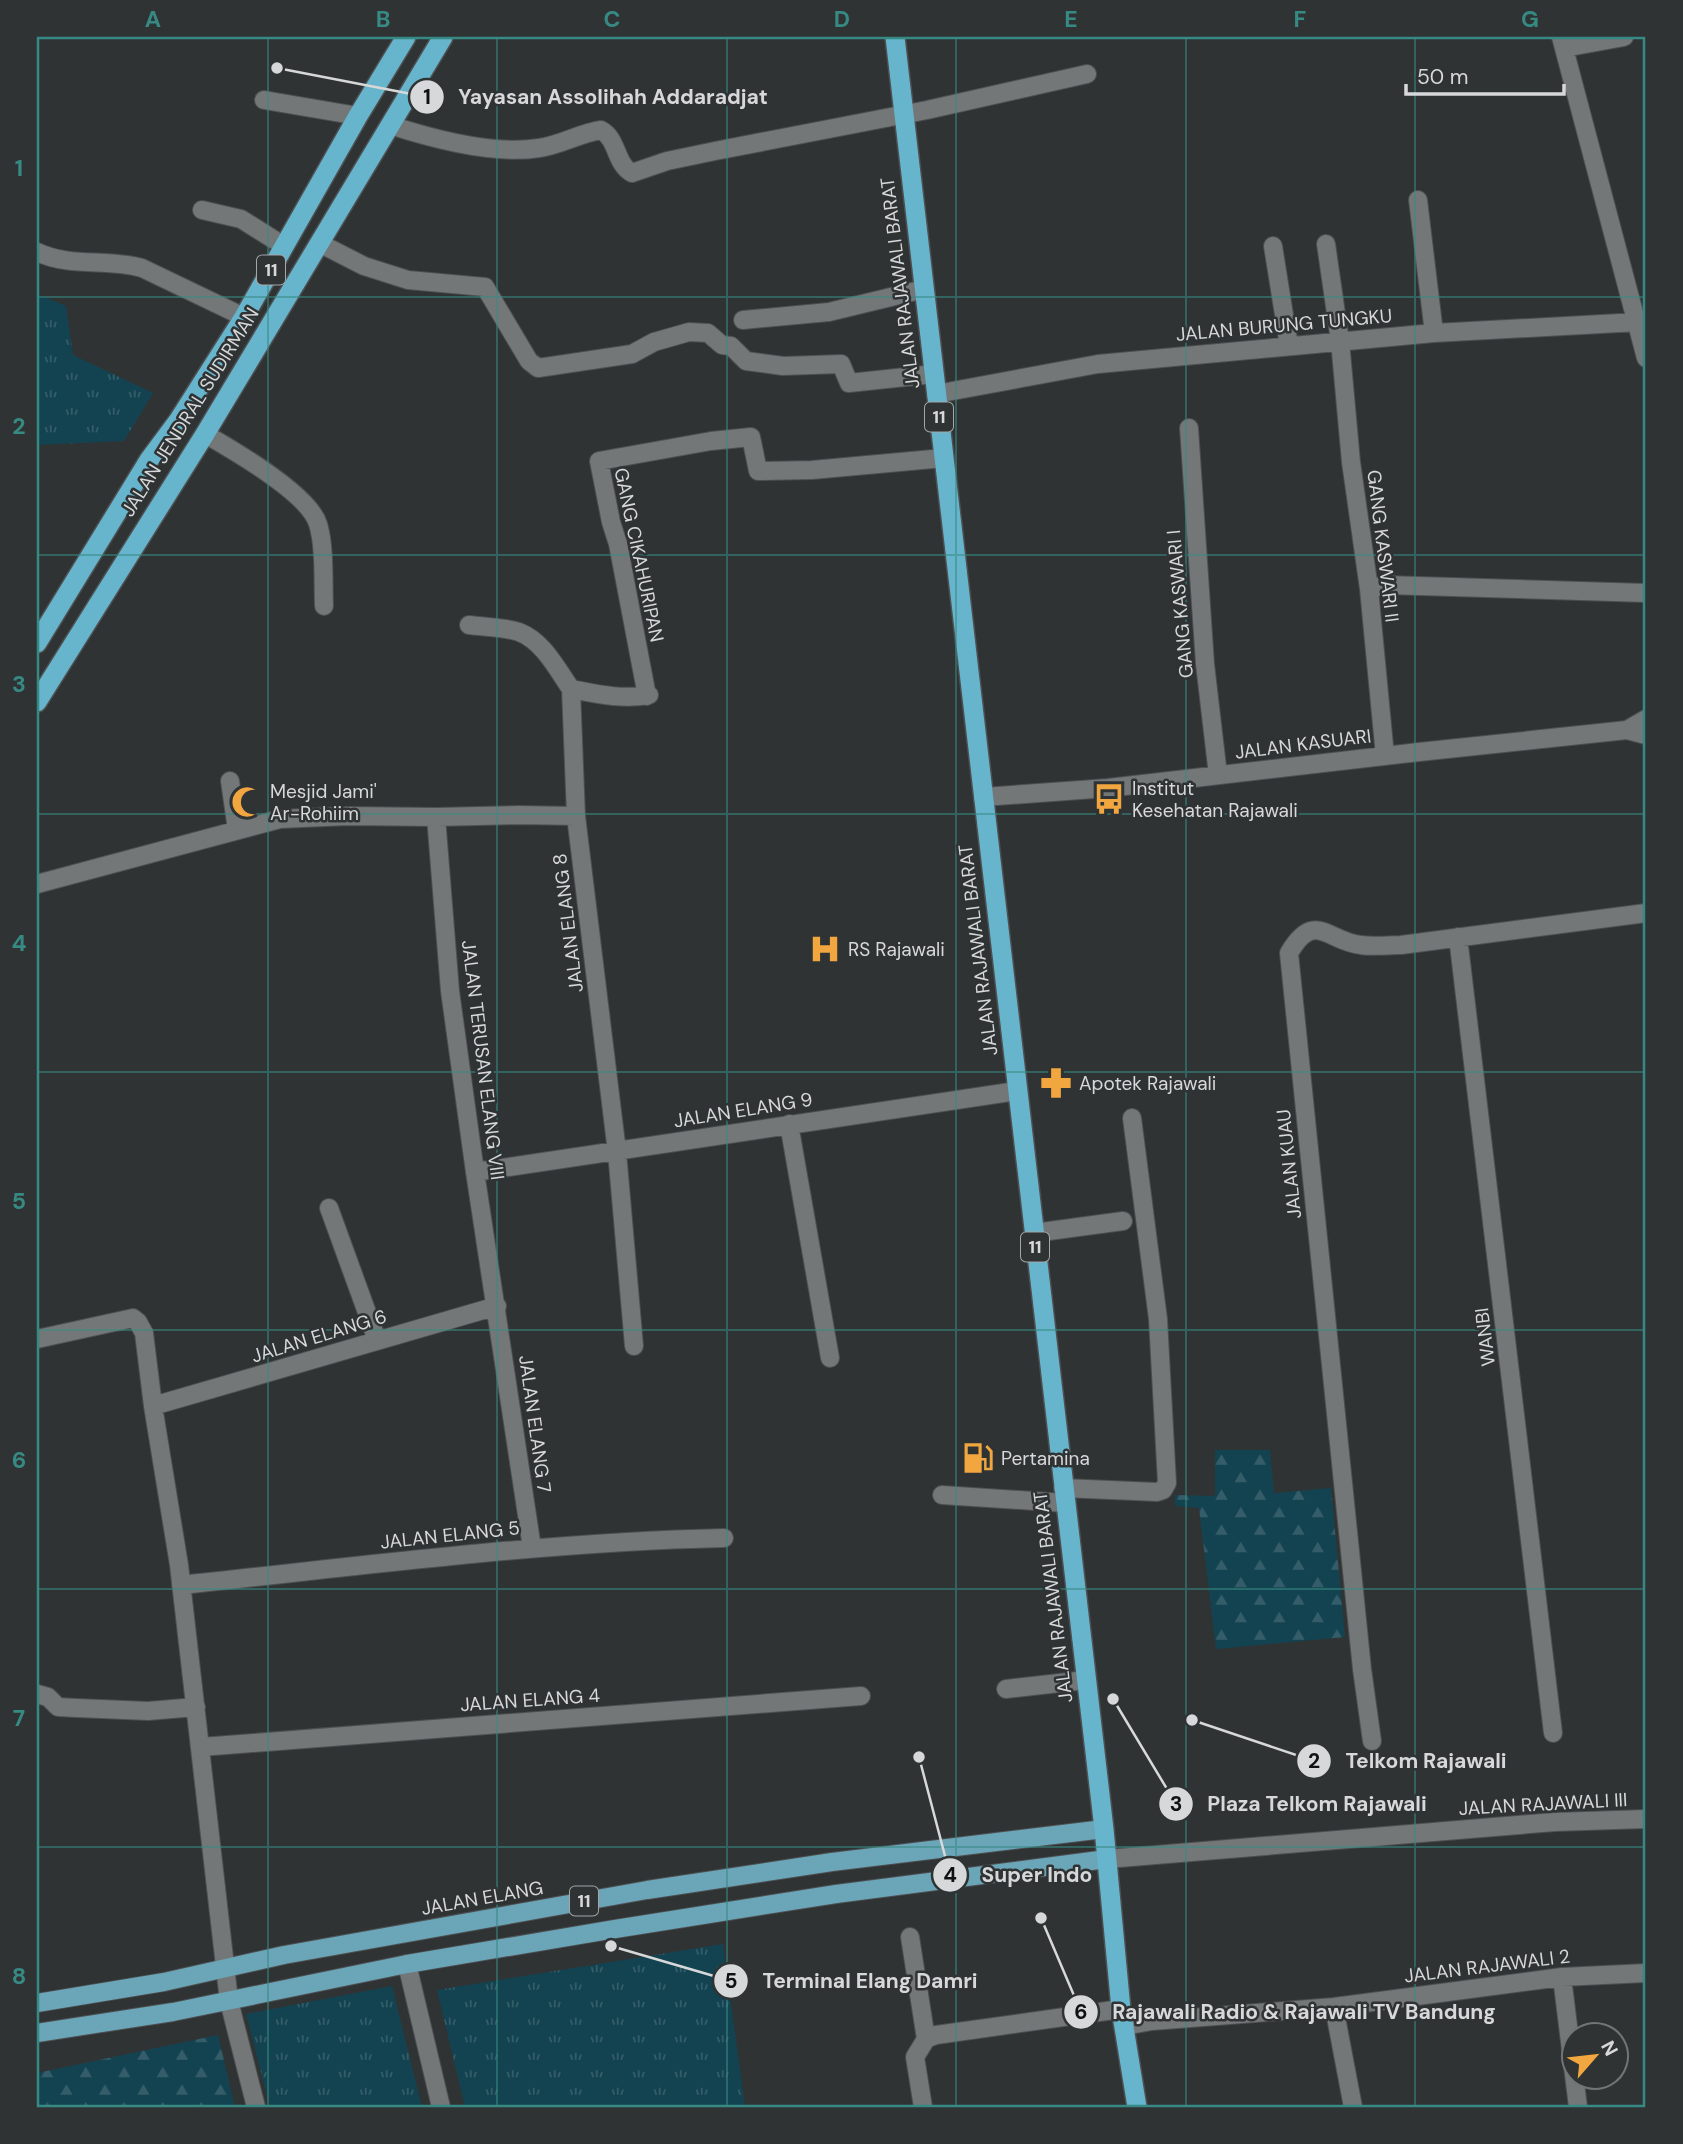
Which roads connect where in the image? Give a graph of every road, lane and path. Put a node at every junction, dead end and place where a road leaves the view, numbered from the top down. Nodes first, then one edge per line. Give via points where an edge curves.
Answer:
1 (406, 37) edge
2 (443, 37) edge
3 (895, 37) edge
4 (1624, 37) edge
5 (1562, 42) edge
6 (1087, 74) dead end
7 (264, 100) dead end
8 (904, 115) junction
9 (358, 116) junction
10 (390, 125) junction
11 (1418, 200) dead end
12 (202, 210) dead end
13 (321, 244) junction
14 (1326, 244) dead end
15 (284, 246) junction
16 (1273, 246) dead end
17 (37, 252) edge
18 (924, 289) junction
19 (244, 317) junction
20 (743, 320) dead end
21 (1638, 322) junction
22 (1434, 333) junction
23 (1340, 341) junction
24 (1289, 346) junction
25 (1646, 358) edge
26 (934, 374) junction
27 (936, 394) junction
28 (178, 421) junction
29 (1189, 428) dead end
30 (205, 434) junction
31 (944, 458) junction
32 (95, 546) junction
33 (122, 563) junction
34 (1369, 589) junction
35 (1646, 593) edge
36 (324, 606) dead end
37 (469, 625) dead end
38 (37, 643) edge
39 (571, 689) junction
40 (37, 702) edge
41 (1646, 719) edge
42 (1627, 730) junction
43 (1646, 735) edge
44 (1385, 756) junction
45 (1218, 775) junction
46 (230, 781) dead end
47 (983, 797) junction
48 (576, 816) junction
49 (436, 817) junction
50 (237, 830) junction
51 (37, 884) edge
52 (1646, 913) edge
53 (1458, 937) junction
54 (1017, 1091) junction
55 (1132, 1118) dead end
56 (789, 1124) junction
57 (617, 1152) junction
58 (475, 1172) junction
59 (329, 1208) dead end
60 (1123, 1221) dead end
61 (1034, 1233) junction
62 (496, 1306) junction
63 (37, 1339) edge
64 (377, 1340) junction
65 (634, 1346) dead end
66 (830, 1358) dead end
67 (153, 1406) junction
68 (942, 1495) dead end
69 (1064, 1496) junction
70 (724, 1538) dead end
71 (532, 1548) junction
72 (181, 1585) junction
73 (1086, 1680) junction
74 (1006, 1689) dead end
75 (37, 1695) edge
76 (861, 1696) dead end
77 (196, 1707) junction
78 (1553, 1732) dead end
79 (1372, 1741) dead end
80 (201, 1747) junction
81 (1646, 1819) edge
82 (1104, 1829) junction
83 (1107, 1859) junction
84 (910, 1937) dead end
85 (407, 1964) junction
86 (224, 1970) junction
87 (1646, 1973) edge
88 (1562, 1977) junction
89 (229, 2001) junction
90 (37, 2003) edge
91 (1334, 2007) junction
92 (1122, 2018) junction
93 (37, 2032) edge
94 (926, 2039) junction
95 (256, 2107) edge
96 (441, 2107) edge
97 (923, 2107) edge
98 (1137, 2107) edge
99 (1353, 2107) edge
100 (1578, 2107) edge

1 - 9 highway, JALAN JENDRAL SUDIRMAN / 11
2 - 10 highway, JALAN JENDRAL SUDIRMAN / 11
3 - 8 highway, JALAN RAJAWALI BARAT / 11
4 - 5 street
5 - 21 street
6 - 8 street
7 - 9 street
8 - 10 street via 667,161 632,173 601,130 560,144 516,150
8 - 18 highway, JALAN RAJAWALI BARAT / 11
9 - 10 highway
9 - 15 highway, JALAN JENDRAL SUDIRMAN / 11
10 - 13 highway, JALAN JENDRAL SUDIRMAN / 11
11 - 22 street
12 - 15 street via 241,219
13 - 26 street via 365,266 408,280 485,287 529,361 538,368 632,354 689,332 708,333 746,361 783,366 841,364 849,383
13 - 30 highway, JALAN JENDRAL SUDIRMAN / 11
14 - 23 street, GANG KASWARI II
15 - 19 highway, JALAN JENDRAL SUDIRMAN / 11
16 - 24 street
17 - 19 street via 65,262 130,264
18 - 20 street via 830,312
18 - 26 highway, JALAN RAJAWALI BARAT / 11
19 - 28 highway, JALAN JENDRAL SUDIRMAN / 11
21 - 22 street, JALAN BURUNG TUNGKU
21 - 25 street
22 - 23 street, JALAN BURUNG TUNGKU
23 - 24 street, JALAN BURUNG TUNGKU
23 - 34 street, GANG KASWARI II
24 - 27 street, JALAN BURUNG TUNGKU via 1098,364
26 - 27 highway, JALAN RAJAWALI BARAT / 11
27 - 31 highway, JALAN RAJAWALI BARAT / 11
28 - 30 highway
28 - 32 highway, JALAN JENDRAL SUDIRMAN / 11
29 - 45 street, GANG KASWARI I via 1205,664
30 - 33 highway, JALAN JENDRAL SUDIRMAN / 11
30 - 36 street via 292,492 312,513 318,525
31 - 39 street, GANG CIKAHURIPAN via 758,471 751,437 599,461 648,695 616,697
31 - 47 highway, JALAN RAJAWALI BARAT / 11
32 - 33 highway
32 - 38 highway, JALAN JENDRAL SUDIRMAN / 11
33 - 40 highway, JALAN JENDRAL SUDIRMAN / 11
34 - 35 street
34 - 44 street, GANG KASWARI II
37 - 39 street via 519,632 532,640
39 - 48 street, JALAN ELANG 8
41 - 42 street, JALAN KASUARI
42 - 43 street, JALAN KASUARI
42 - 44 street, JALAN KASUARI
44 - 45 street, JALAN KASUARI
45 - 47 street, JALAN KASUARI
46 - 50 street
47 - 54 highway, JALAN RAJAWALI BARAT / 11
48 - 49 street
48 - 57 street, JALAN ELANG 8
49 - 50 street via 280,819
49 - 58 street, JALAN TERUSAN ELANG VIII via 450,991
50 - 51 street
52 - 53 street, JALAN KUAU
53 - 78 street, WANBI
53 - 79 street, JALAN KUAU via 1360,945 1321,930 1298,938 1289,953
54 - 56 street, JALAN ELANG 9
54 - 61 highway, JALAN RAJAWALI BARAT / 11
55 - 69 street via 1158,1320 1167,1483 1157,1492
56 - 57 street, JALAN ELANG 9
56 - 66 street
57 - 58 street, JALAN ELANG 9
57 - 65 street, JALAN ELANG 8
58 - 62 street, JALAN TERUSAN ELANG VIII
59 - 64 street
60 - 61 street
61 - 69 highway, JALAN RAJAWALI BARAT / 11
62 - 64 street, JALAN ELANG 6
62 - 71 street, JALAN ELANG 7
63 - 67 street via 133,1318 144,1333
64 - 67 street, JALAN ELANG 6
67 - 72 street
68 - 69 street
69 - 73 highway, JALAN RAJAWALI BARAT / 11
70 - 71 street, JALAN ELANG 5
71 - 72 street, JALAN ELANG 5
72 - 77 street
73 - 74 street
73 - 82 highway, JALAN RAJAWALI BARAT / 11
75 - 77 street via 48,1697 58,1707 148,1711
76 - 80 street, JALAN ELANG 4
77 - 80 street
80 - 86 street
81 - 83 street, JALAN RAJAWALI III via 1555,1822
82 - 83 highway, JALAN RAJAWALI BARAT
82 - 86 main road, JALAN ELANG / 11 via 647,1889
83 - 85 main road, 11 via 836,1894
83 - 92 highway, JALAN RAJAWALI BARAT
84 - 94 street
85 - 89 main road, 11
85 - 96 street
86 - 89 street
86 - 90 main road, JALAN ELANG / 11
87 - 88 street, JALAN RAJAWALI 2
88 - 91 street, JALAN RAJAWALI 2
88 - 100 street
89 - 93 main road, 11
89 - 95 street
91 - 92 street, JALAN RAJAWALI 2 via 1152,2021
91 - 99 street
92 - 94 street, JALAN RAJAWALI 2
92 - 98 highway, JALAN RAJAWALI BARAT
94 - 97 street via 915,2057

